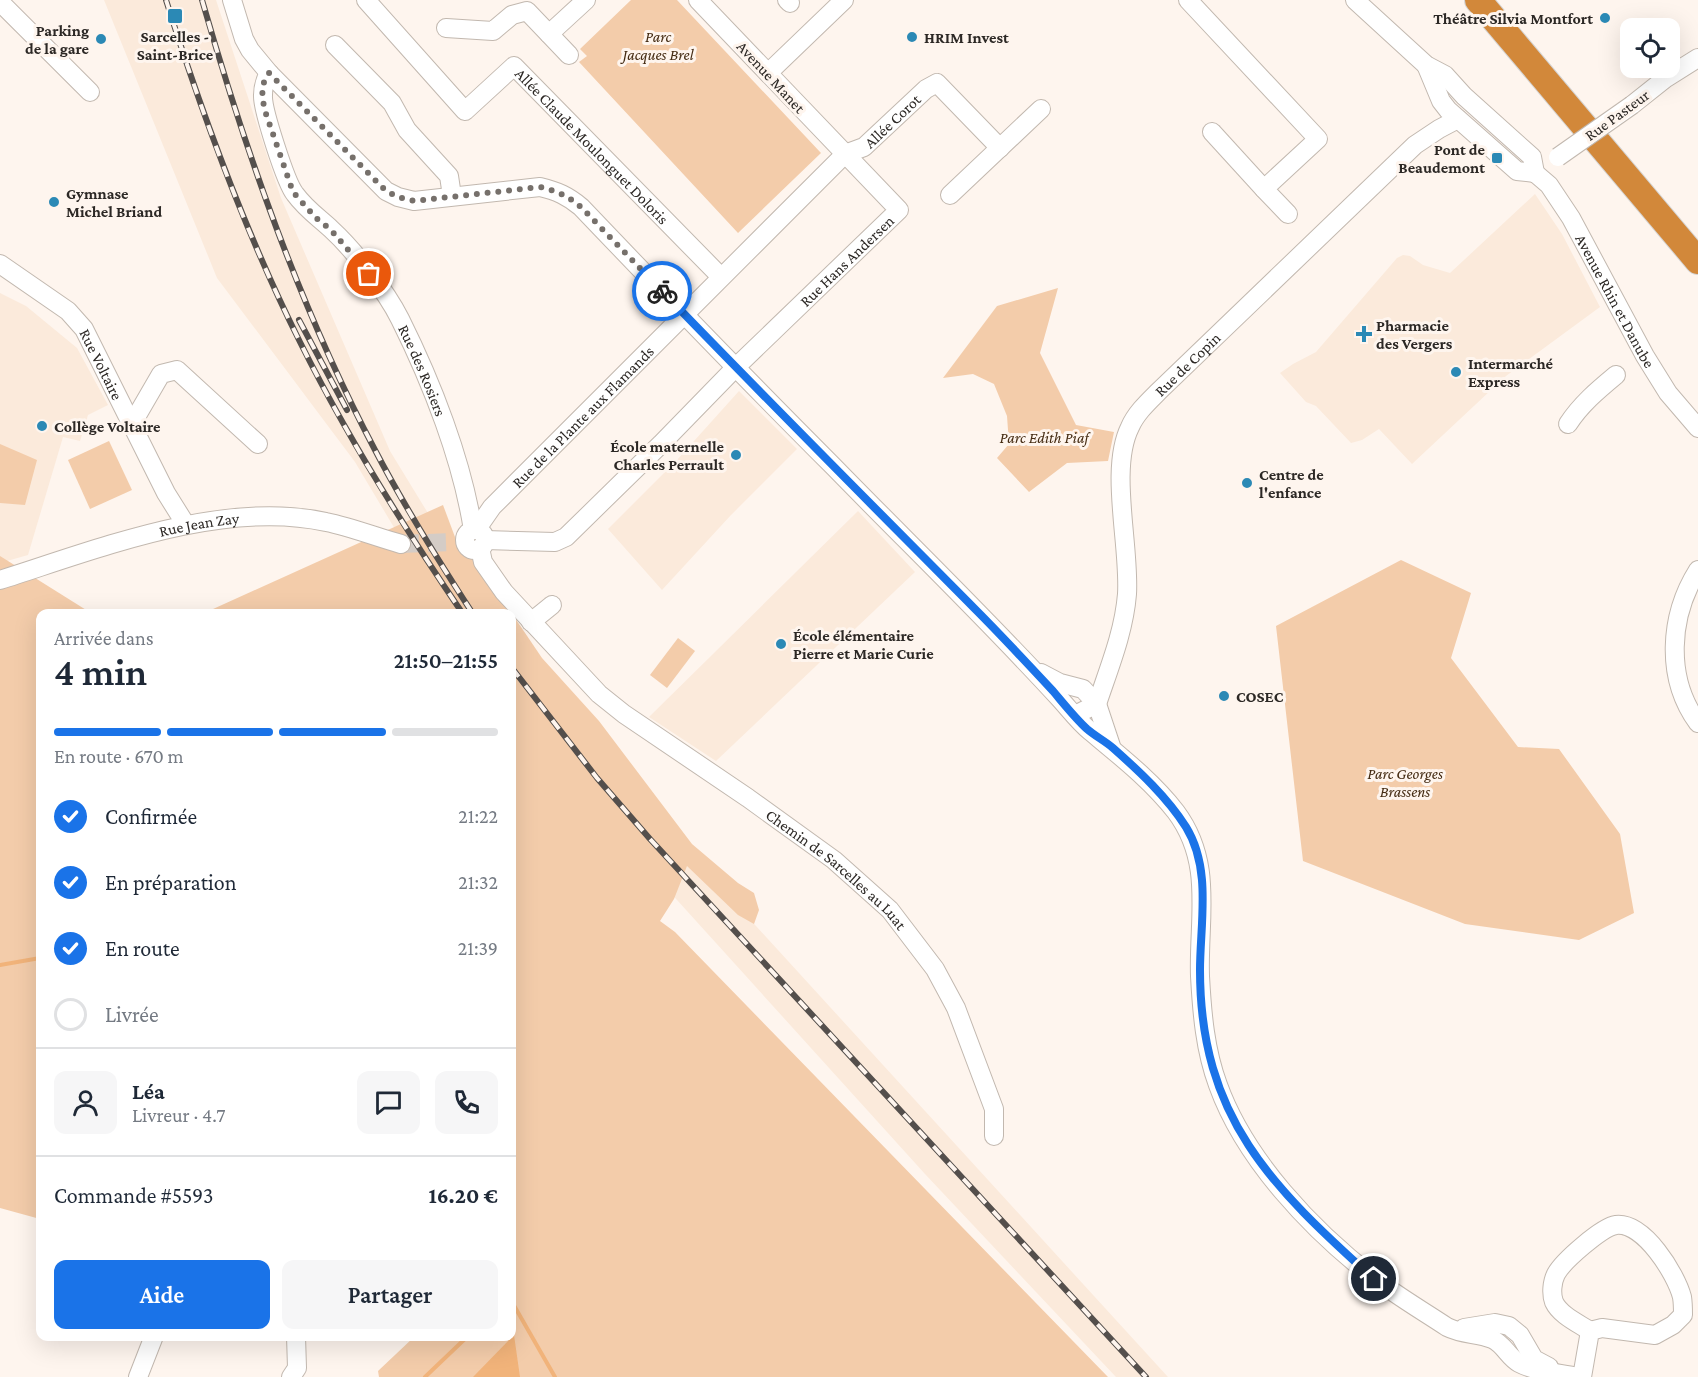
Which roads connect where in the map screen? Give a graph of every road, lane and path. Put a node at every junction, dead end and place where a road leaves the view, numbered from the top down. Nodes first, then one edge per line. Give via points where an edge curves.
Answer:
1 (232, 0) edge
2 (366, 0) edge
3 (586, 0) edge
4 (698, 0) edge
5 (844, 0) edge
6 (1188, 0) edge
7 (1355, 0) edge
8 (1478, 0) edge
9 (1499, 0) edge
10 (0, 2) edge
11 (446, 28) dead end
12 (549, 34) junction
13 (335, 45) dead end
14 (569, 56) dead end
15 (1698, 58) edge
16 (1426, 65) junction
17 (269, 73) junction
18 (768, 73) junction
19 (90, 92) dead end
20 (1464, 96) junction
21 (1442, 101) junction
22 (1041, 109) dead end
23 (1458, 119) junction
24 (1212, 132) dead end
25 (1415, 145) junction
26 (1000, 148) junction
27 (845, 154) junction
28 (1535, 172) junction
29 (1264, 189) junction
30 (950, 195) dead end
31 (452, 196) junction
32 (1288, 214) dead end
33 (1698, 237) edge
34 (1698, 261) edge
35 (0, 264) edge
36 (721, 277) junction
37 (684, 314) junction
38 (736, 367) junction
39 (1616, 375) dead end
40 (132, 424) junction
41 (1568, 424) dead end
42 (1698, 428) edge
43 (258, 444) dead end
44 (186, 525) junction
45 (472, 539) junction
46 (401, 544) tunnel mouth
47 (1698, 570) edge
48 (0, 580) edge
49 (552, 605) dead end
50 (531, 622) junction
51 (1114, 653) junction
52 (1032, 669) junction
53 (582, 678) joint
54 (1083, 689) junction
55 (1097, 704) junction
56 (1075, 715) junction
57 (1698, 723) edge
58 (1111, 746) junction
59 (994, 1136) dead end
60 (1691, 1319) edge
61 (1590, 1331) junction
62 (152, 1341) edge
63 (296, 1341) edge
64 (138, 1377) edge
65 (291, 1377) edge
66 (1580, 1377) edge

1 - 17 street via 244,39
2 - 36 street, Allée Claude Moulonguet Doloris via 465,111 514,66
3 - 12 street
4 - 18 street, Avenue Manet
5 - 18 street
6 - 29 street via 1317,139
7 - 16 street
8 - 34 highway
9 - 33 highway
10 - 19 street
11 - 12 street via 493,31 512,15 528,11
12 - 14 street
13 - 31 street via 392,103 407,130 449,176
15 - 28 street, Rue Pasteur, bridge
16 - 20 street, Avenue Rhin et Danube via 1445,75
16 - 21 street
17 - 31 street via 386,191 414,201
17 - 45 street, Rue des Rosiers via 262,96 265,111 293,192 379,286 400,318 446,430 468,503
18 - 27 street, Avenue Manet
20 - 21 street
20 - 23 street
20 - 28 street, Avenue Rhin et Danube via 1532,158
21 - 23 street
21 - 25 street, Rue de Copin
22 - 26 street
23 - 25 street, Rue de Copin
23 - 28 street via 1517,171
24 - 29 street
25 - 51 street, Rue de Copin via 1159,391 1130,425 1122,454 1127,596
26 - 27 street, Allée Corot via 937,83 926,88 864,147
26 - 30 street
27 - 36 street, Rue de la Plante aux Flamands
27 - 38 street, Rue Hans Andersen via 899,210
28 - 42 street, Avenue Rhin et Danube via 1549,185 1571,218 1668,393
29 - 32 street
31 - 37 street via 540,187 558,191 581,207
35 - 40 street, Rue Voltaire via 68,311 84,329
36 - 37 street, Rue de la Plante aux Flamands
37 - 38 street
37 - 45 street, Rue de la Plante aux Flamands via 492,507
38 - 45 street via 566,537 555,542
38 - 52 street
39 - 41 street
40 - 43 street via 161,374 177,370
40 - 44 street, Rue Voltaire
44 - 46 street, Rue Jean Zay via 246,517 325,521
44 - 48 street, Rue Jean Zay
45 - 50 street, Rue des Rosiers via 492,576
47 - 57 street via 1684,596 1673,642 1677,681 1688,710
49 - 50 street
50 - 53 street, Rue des Rosiers
51 - 54 street
51 - 55 street, Rue de Copin
52 - 54 street
52 - 56 street
53 - 59 street, Chemin de Sarcelles au Luat via 624,714 834,860 890,910 934,969 956,1008 994,1109
54 - 55 street
54 - 56 street
55 - 56 street
55 - 58 street
56 - 58 street
58 - 66 street via 1174,810 1199,857 1204,1028 1216,1081 1253,1154 1324,1234 1374,1279 1448,1327 1496,1323 1509,1326 1520,1335 1534,1359 1557,1372
60 - 61 street via 1655,1335 1602,1328
60 - 61 street via 1675,1281 1652,1244 1629,1227 1618,1225 1599,1234 1572,1256 1553,1282 1553,1300 1559,1309
61 - 66 street
62 - 64 street
63 - 65 street via 297,1368

